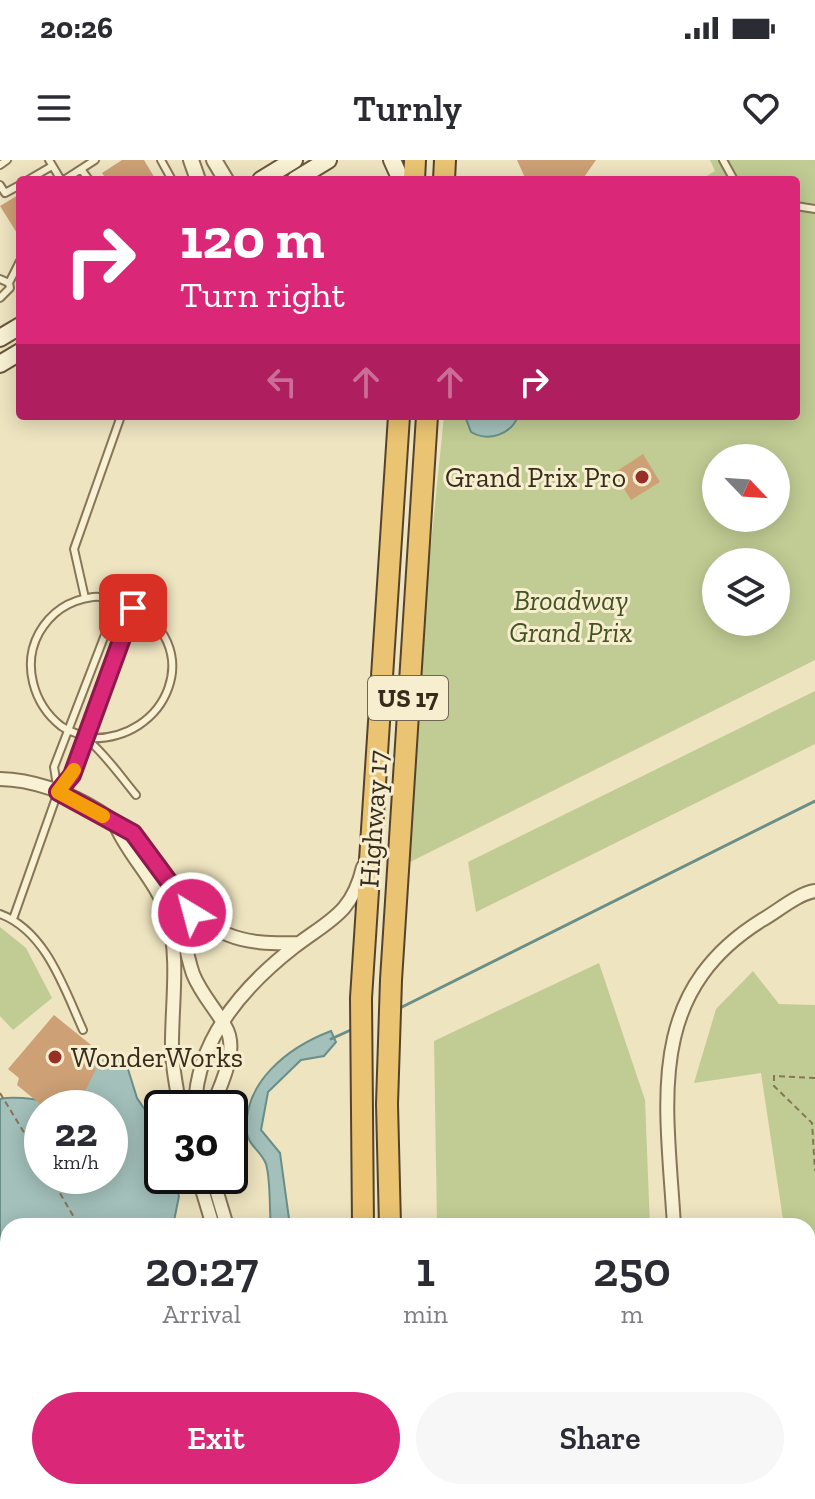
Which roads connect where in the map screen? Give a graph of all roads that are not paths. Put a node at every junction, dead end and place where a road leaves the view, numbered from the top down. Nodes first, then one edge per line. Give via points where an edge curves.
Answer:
1 (7, 160) edge
2 (95, 160) edge
3 (294, 160) edge
4 (328, 160) edge
5 (51, 163) edge
6 (0, 165) edge
7 (81, 169) junction
8 (33, 176) edge
9 (70, 176) edge
10 (86, 176) edge
11 (268, 176) edge
12 (302, 176) edge
13 (0, 185) edge
14 (16, 187) edge
15 (16, 269) edge
16 (0, 279) edge
17 (9, 283) junction
18 (0, 298) edge
19 (120, 420) edge
20 (399, 420) edge
21 (427, 420) edge
22 (85, 598) junction
23 (118, 601) junction
24 (133, 608) junction
25 (68, 731) junction
26 (86, 738) junction
27 (0, 779) edge
28 (58, 792) junction
29 (136, 795) dead end
30 (116, 826) junction
31 (372, 832) junction
32 (171, 887) junction
33 (815, 891) edge
34 (0, 914) edge
35 (13, 919) junction
36 (299, 943) junction
37 (223, 1022) junction
38 (83, 1030) dead end
39 (177, 1090) edge
40 (198, 1090) edge
41 (218, 1090) edge
42 (203, 1194) edge
43 (217, 1194) edge
44 (211, 1218) edge
45 (225, 1218) edge
46 (363, 1218) edge
47 (390, 1218) edge
48 (674, 1218) edge

1 - 6 lane
2 - 7 lane
3 - 11 main road
4 - 12 main road
5 - 8 lane
7 - 9 lane
7 - 10 lane
13 - 14 lane via 5,193
15 - 17 lane
16 - 17 lane
17 - 18 lane
19 - 22 lane via 74,549
20 - 31 highway, Highway 17 / US 17
21 - 47 highway, Highway 17 / US 17 via 391,980
22 - 23 lane
22 - 25 lane via 65,605 49,619 36,638 31,661 38,697
23 - 24 lane
23 - 25 lane
24 - 26 lane
24 - 26 lane via 155,622 166,638 171,682 145,723 126,734
25 - 26 lane
25 - 28 lane via 54,767
26 - 28 lane via 72,775
26 - 29 lane
27 - 28 street
28 - 30 street
28 - 35 lane
30 - 32 street via 133,833 147,848
30 - 39 street via 156,887 168,917
31 - 36 street via 354,895 336,919
31 - 46 highway, Highway 17 / US 17 via 359,1062
32 - 36 street via 192,913 219,932 263,944
32 - 37 street via 194,976
33 - 48 street via 736,937 701,971 681,1007 668,1092
34 - 35 lane
35 - 38 lane via 39,942
36 - 37 street via 241,996
37 - 40 street via 202,1065
37 - 41 street via 230,1053
42 - 44 street
43 - 45 street

